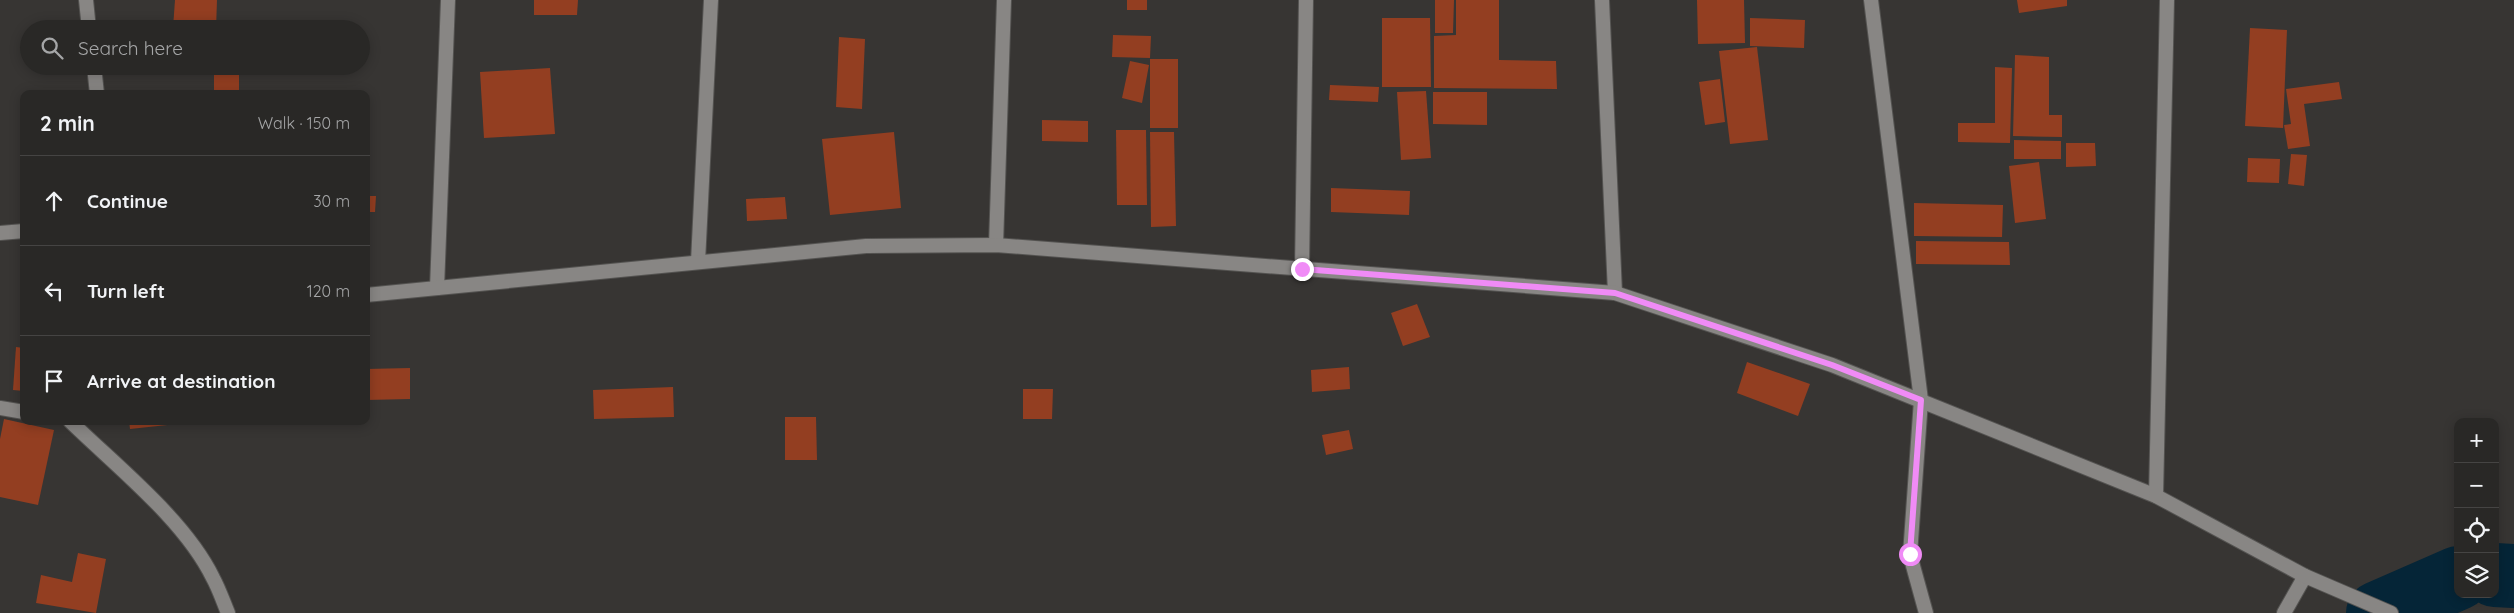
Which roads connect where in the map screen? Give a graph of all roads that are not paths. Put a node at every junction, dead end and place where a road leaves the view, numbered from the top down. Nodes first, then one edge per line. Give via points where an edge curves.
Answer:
1 (86, 0) edge
2 (448, 0) edge
3 (711, 0) edge
4 (1004, 0) edge
5 (1306, 0) edge
6 (1602, 0) edge
7 (1871, 0) edge
8 (2167, 0) edge
9 (88, 20) edge
10 (95, 75) edge
11 (97, 90) edge
12 (20, 231) edge
13 (0, 233) edge
14 (996, 245) junction
15 (698, 262) junction
16 (1302, 269) junction
17 (437, 288) junction
18 (1615, 293) junction
19 (370, 294) edge
20 (1921, 400) junction
21 (0, 408) edge
22 (20, 411) edge
23 (74, 425) edge
24 (2156, 496) junction
25 (2305, 576) junction
26 (228, 613) edge
27 (1926, 613) edge
28 (2284, 613) edge
29 (2391, 613) edge

1 - 9 street
2 - 17 street
3 - 15 street
4 - 14 street
5 - 16 street
6 - 18 street
7 - 20 street
8 - 24 street
10 - 11 street
12 - 13 street
14 - 15 street via 866,246
14 - 16 street
15 - 17 street
16 - 18 street
17 - 19 street
18 - 20 street via 1832,365
20 - 24 street
20 - 27 street via 1910,554
21 - 22 street
23 - 26 street via 187,538 213,577
24 - 25 street
25 - 28 street
25 - 29 street

